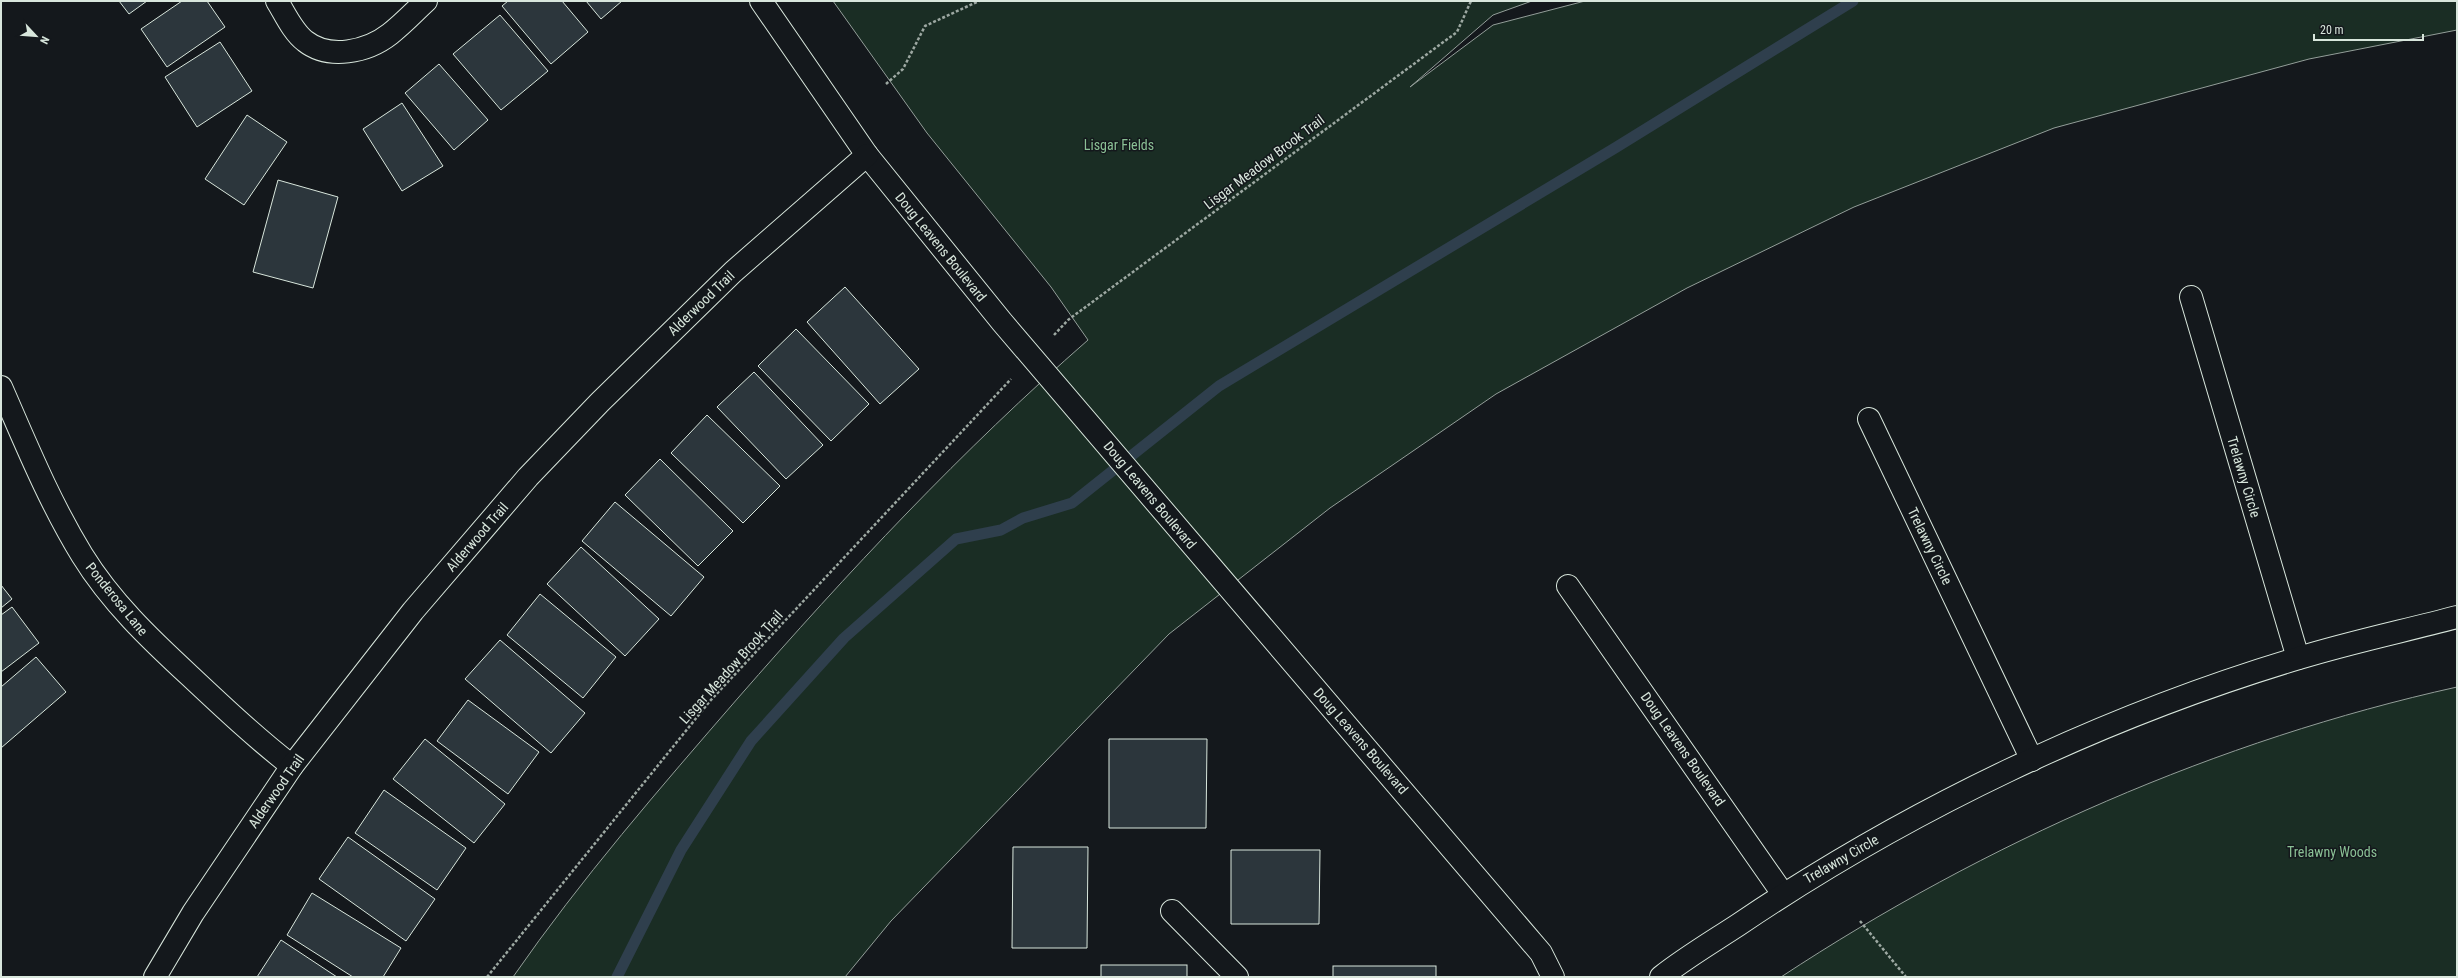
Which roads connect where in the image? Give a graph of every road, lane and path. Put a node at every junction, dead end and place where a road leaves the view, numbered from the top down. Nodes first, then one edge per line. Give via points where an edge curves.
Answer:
1 (277, 1) edge
2 (426, 1) edge
3 (761, 1) edge
4 (979, 1) edge
5 (1471, 1) edge
6 (886, 84) dead end
7 (867, 155) junction
8 (2191, 296) dead end
9 (1058, 330) dead end
10 (1006, 385) dead end
11 (1, 387) edge
12 (1869, 419) dead end
13 (1568, 586) dead end
14 (2457, 617) edge
15 (2298, 658) junction
16 (2032, 760) junction
17 (292, 766) junction
18 (1783, 894) junction
19 (1172, 912) dead end
20 (1860, 921) dead end
21 (154, 977) edge
22 (487, 977) edge
23 (1237, 977) edge
24 (1553, 977) edge
25 (1661, 977) edge
26 (1906, 977) edge

1 - 2 street via 288,21 305,41 330,53 360,49 389,35
3 - 7 street, Doug Leavens Boulevard
4 - 6 path via 925,26 903,69
5 - 9 path, Lisgar Meadow Brook Trail via 1457,32 1068,320
7 - 17 street, Alderwood Trail via 733,272 600,402 528,477 413,611
7 - 24 street, Doug Leavens Boulevard via 1002,322 1542,952
8 - 15 street, Trelawny Circle
10 - 22 path, Lisgar Meadow Brook Trail via 710,701
11 - 17 street, Ponderosa Lane via 45,490 82,556 114,599 138,628 251,733
12 - 16 street, Trelawny Circle
13 - 18 street, Doug Leavens Boulevard
14 - 15 street, Trelawny Circle
15 - 16 street, Trelawny Circle via 2153,708
16 - 18 street, Trelawny Circle via 1888,832
17 - 21 street, Alderwood Trail via 193,913
18 - 25 street, Trelawny Circle
19 - 23 street
20 - 26 path

